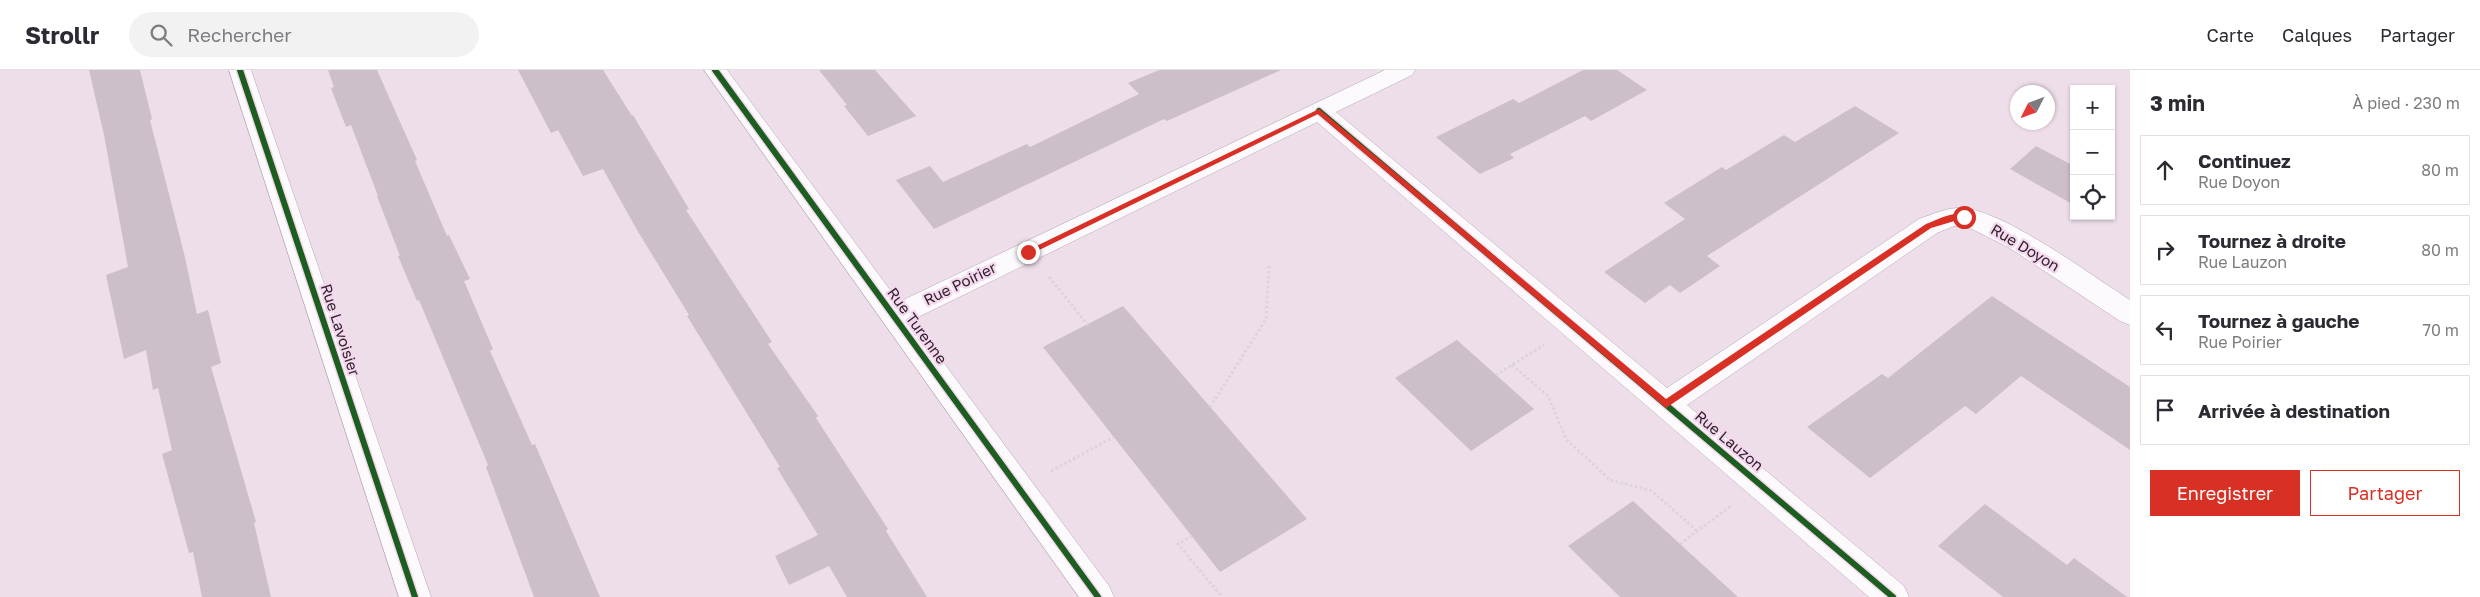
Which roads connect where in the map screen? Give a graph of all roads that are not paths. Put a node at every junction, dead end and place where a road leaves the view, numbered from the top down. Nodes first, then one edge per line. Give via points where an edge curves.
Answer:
1 (240, 70) edge
2 (715, 70) edge
3 (1404, 70) edge
4 (1319, 111) junction
5 (2130, 314) edge
6 (894, 316) junction
7 (1666, 404) junction
8 (415, 597) edge
9 (1098, 597) edge
10 (1893, 597) edge

1 - 8 street, Rue Lavoisier
2 - 6 street, Rue Turenne
3 - 4 street, Rue Poirier
4 - 6 street, Rue Poirier
4 - 7 street, Rue Lauzon
5 - 7 street, Rue Doyon via 2000,230 1964,217 1952,217 1928,226
6 - 9 street, Rue Turenne
7 - 10 street, Rue Lauzon

